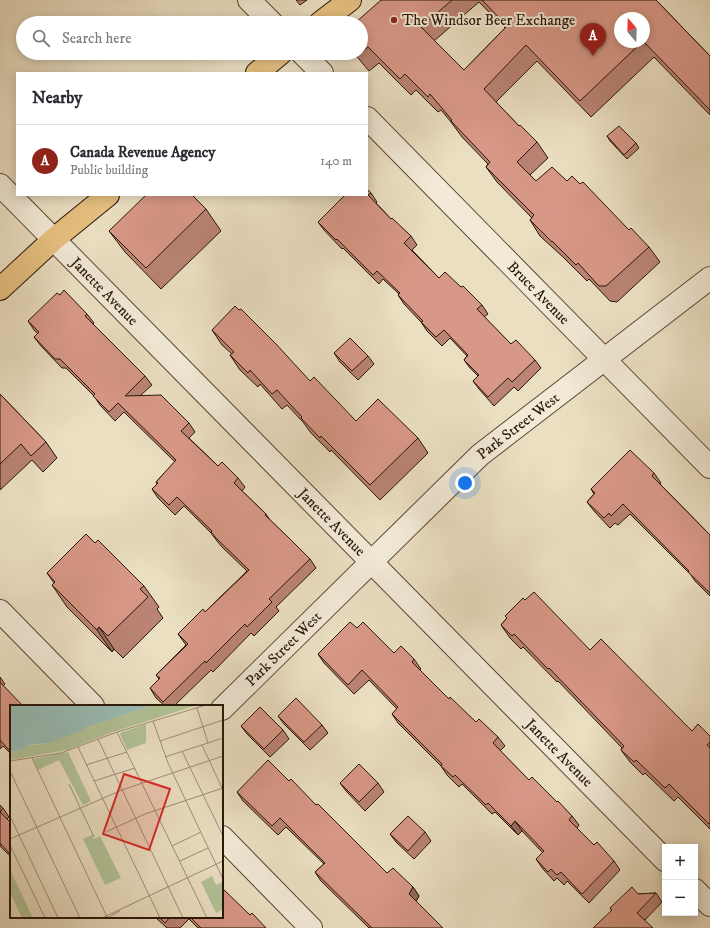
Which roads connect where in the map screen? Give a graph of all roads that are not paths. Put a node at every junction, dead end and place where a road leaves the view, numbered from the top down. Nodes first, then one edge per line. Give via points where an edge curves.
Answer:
1 (249, 0) edge
2 (350, 0) edge
3 (265, 16) edge
4 (329, 16) edge
5 (273, 60) edge
6 (309, 60) edge
7 (258, 72) edge
8 (321, 72) edge
9 (368, 119) edge
10 (0, 184) edge
11 (107, 196) edge
12 (54, 239) junction
13 (710, 278) edge
14 (0, 289) edge
15 (604, 359) junction
16 (710, 467) edge
17 (371, 561) junction
18 (0, 611) edge
19 (92, 705) edge
20 (223, 708) edge
21 (223, 838) edge
22 (662, 857) edge
23 (698, 893) edge
24 (710, 905) edge
25 (312, 928) edge

1 - 3 street
2 - 4 main road
5 - 7 main road
6 - 8 street
9 - 15 street, Bruce Avenue
10 - 12 street, Janette Avenue
11 - 12 main road
12 - 14 main road
12 - 17 street, Janette Avenue
13 - 15 street, Park Street West
15 - 16 street, Bruce Avenue
15 - 17 street, Park Street West via 480,455
17 - 20 street, Park Street West
17 - 22 street, Janette Avenue
18 - 19 street
21 - 25 street
23 - 24 street

